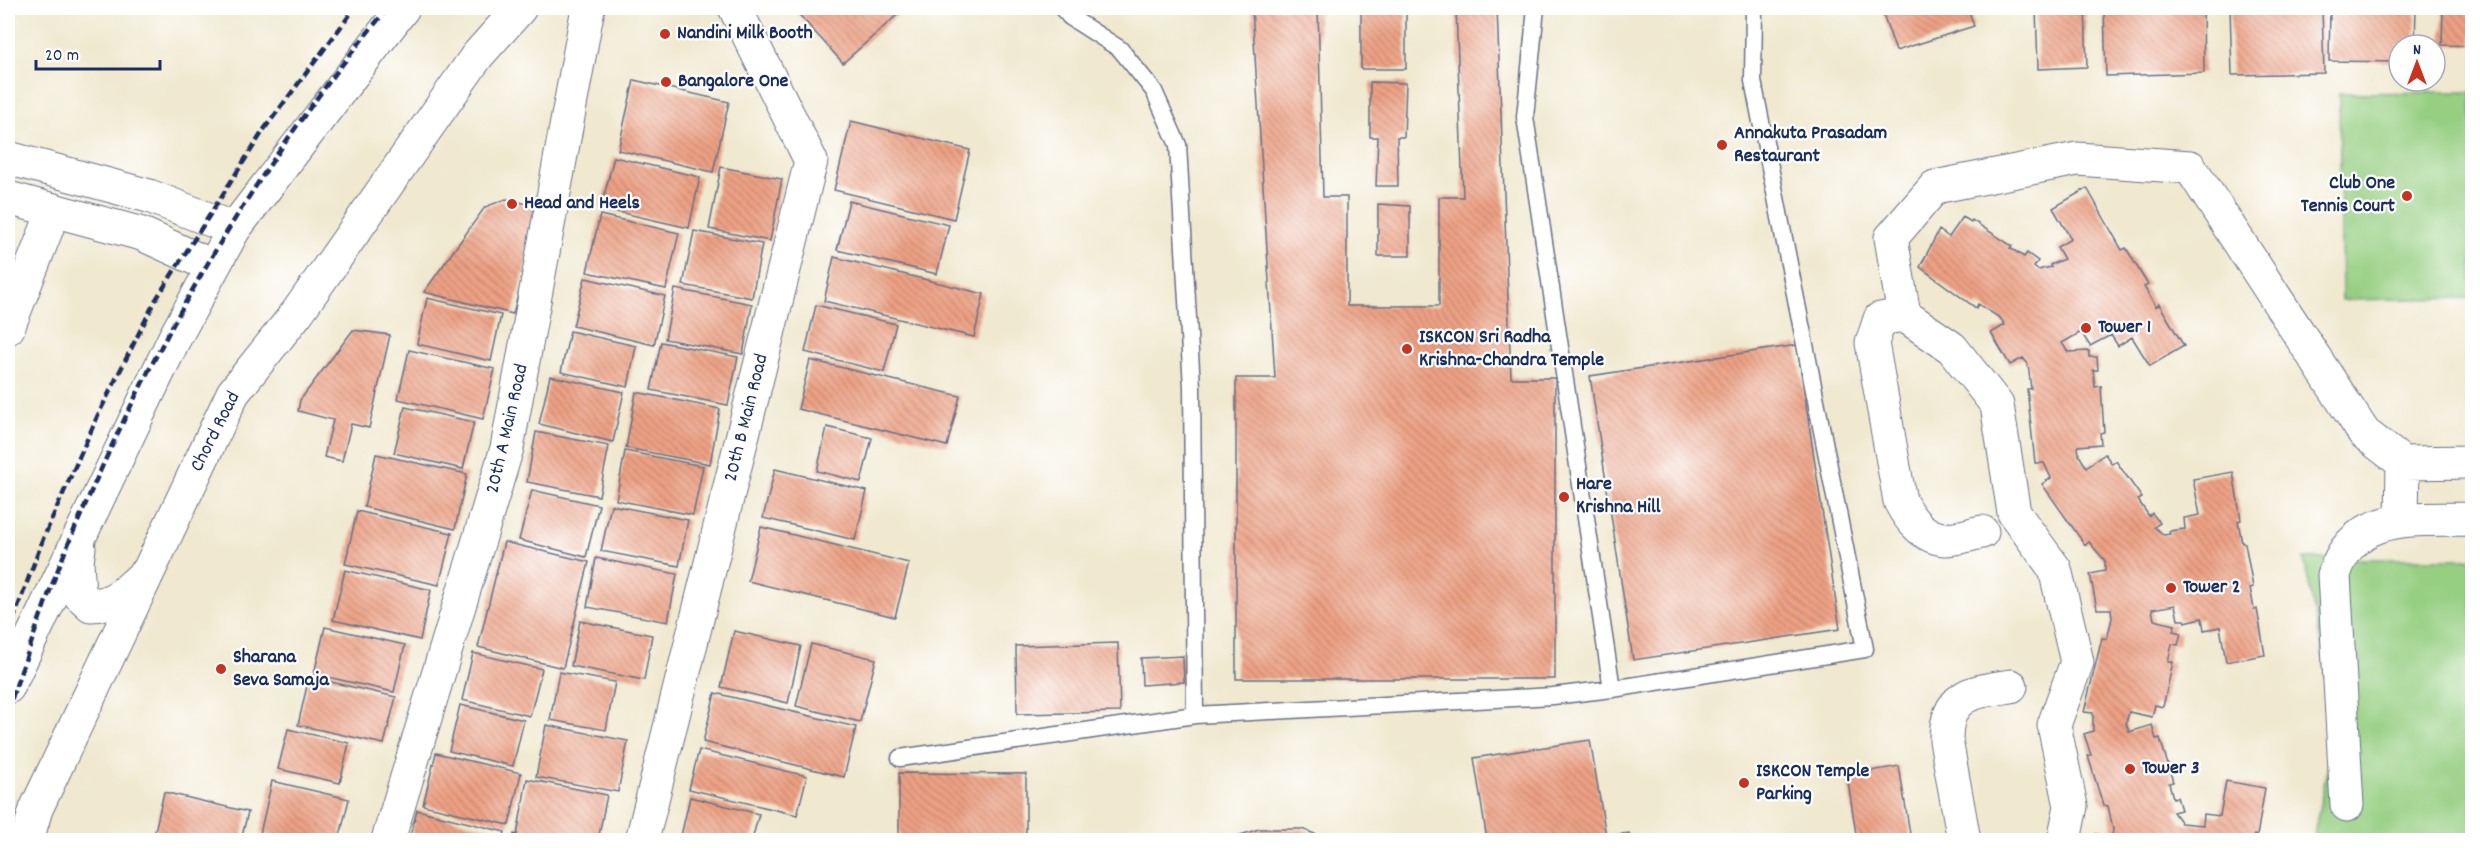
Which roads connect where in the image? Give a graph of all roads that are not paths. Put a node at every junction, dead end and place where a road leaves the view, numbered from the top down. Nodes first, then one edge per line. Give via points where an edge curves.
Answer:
1 (403, 8) edge
2 (520, 8) edge
3 (588, 8) edge
4 (735, 8) edge
5 (1062, 8) edge
6 (1536, 8) edge
7 (1754, 8) edge
8 (8, 158) edge
9 (8, 198) edge
10 (54, 210) junction
11 (234, 229) junction
12 (212, 266) junction
13 (1904, 315) junction
14 (8, 328) edge
15 (2472, 462) edge
16 (2403, 464) junction
17 (2472, 519) edge
18 (2402, 521) junction
19 (1982, 532) dead end
20 (81, 535) junction
21 (149, 570) junction
22 (2011, 686) dead end
23 (8, 687) edge
24 (1612, 689) junction
25 (1196, 715) junction
26 (900, 758) dead end
27 (2347, 806) dead end
28 (27, 840) edge
29 (388, 840) edge
30 (642, 840) edge
31 (1964, 840) edge
32 (2064, 840) edge

1 - 11 street
2 - 21 street, Chord Road via 477,56 297,313 233,393
3 - 29 street, 20th A Main Road via 507,448
4 - 30 street, 20th B Main Road via 811,160
5 - 25 lane via 1120,49 1155,91 1178,146 1192,387
6 - 24 lane via 1526,117
7 - 24 lane via 1753,81 1865,649
8 - 11 street via 149,196
9 - 10 street
10 - 12 street via 142,234
10 - 14 street
11 - 12 street
12 - 20 street
13 - 16 street via 1891,238 1935,187 2076,159 2190,167 2364,433
13 - 19 street via 1880,319 1872,343 1900,501 1907,515 1931,535 1946,539
13 - 32 street via 1952,348 1997,405 2014,513 2055,569 2076,662 2054,725 2071,806
15 - 16 street
16 - 18 street
17 - 18 street
18 - 27 street via 2372,526 2359,535 2347,546 2334,574
20 - 21 street via 76,581 79,594 91,605 104,605 114,599
20 - 23 street
21 - 28 street, Chord Road via 36,809
22 - 31 street via 1972,692 1952,710 1946,725
24 - 25 lane via 1553,696
25 - 26 lane

